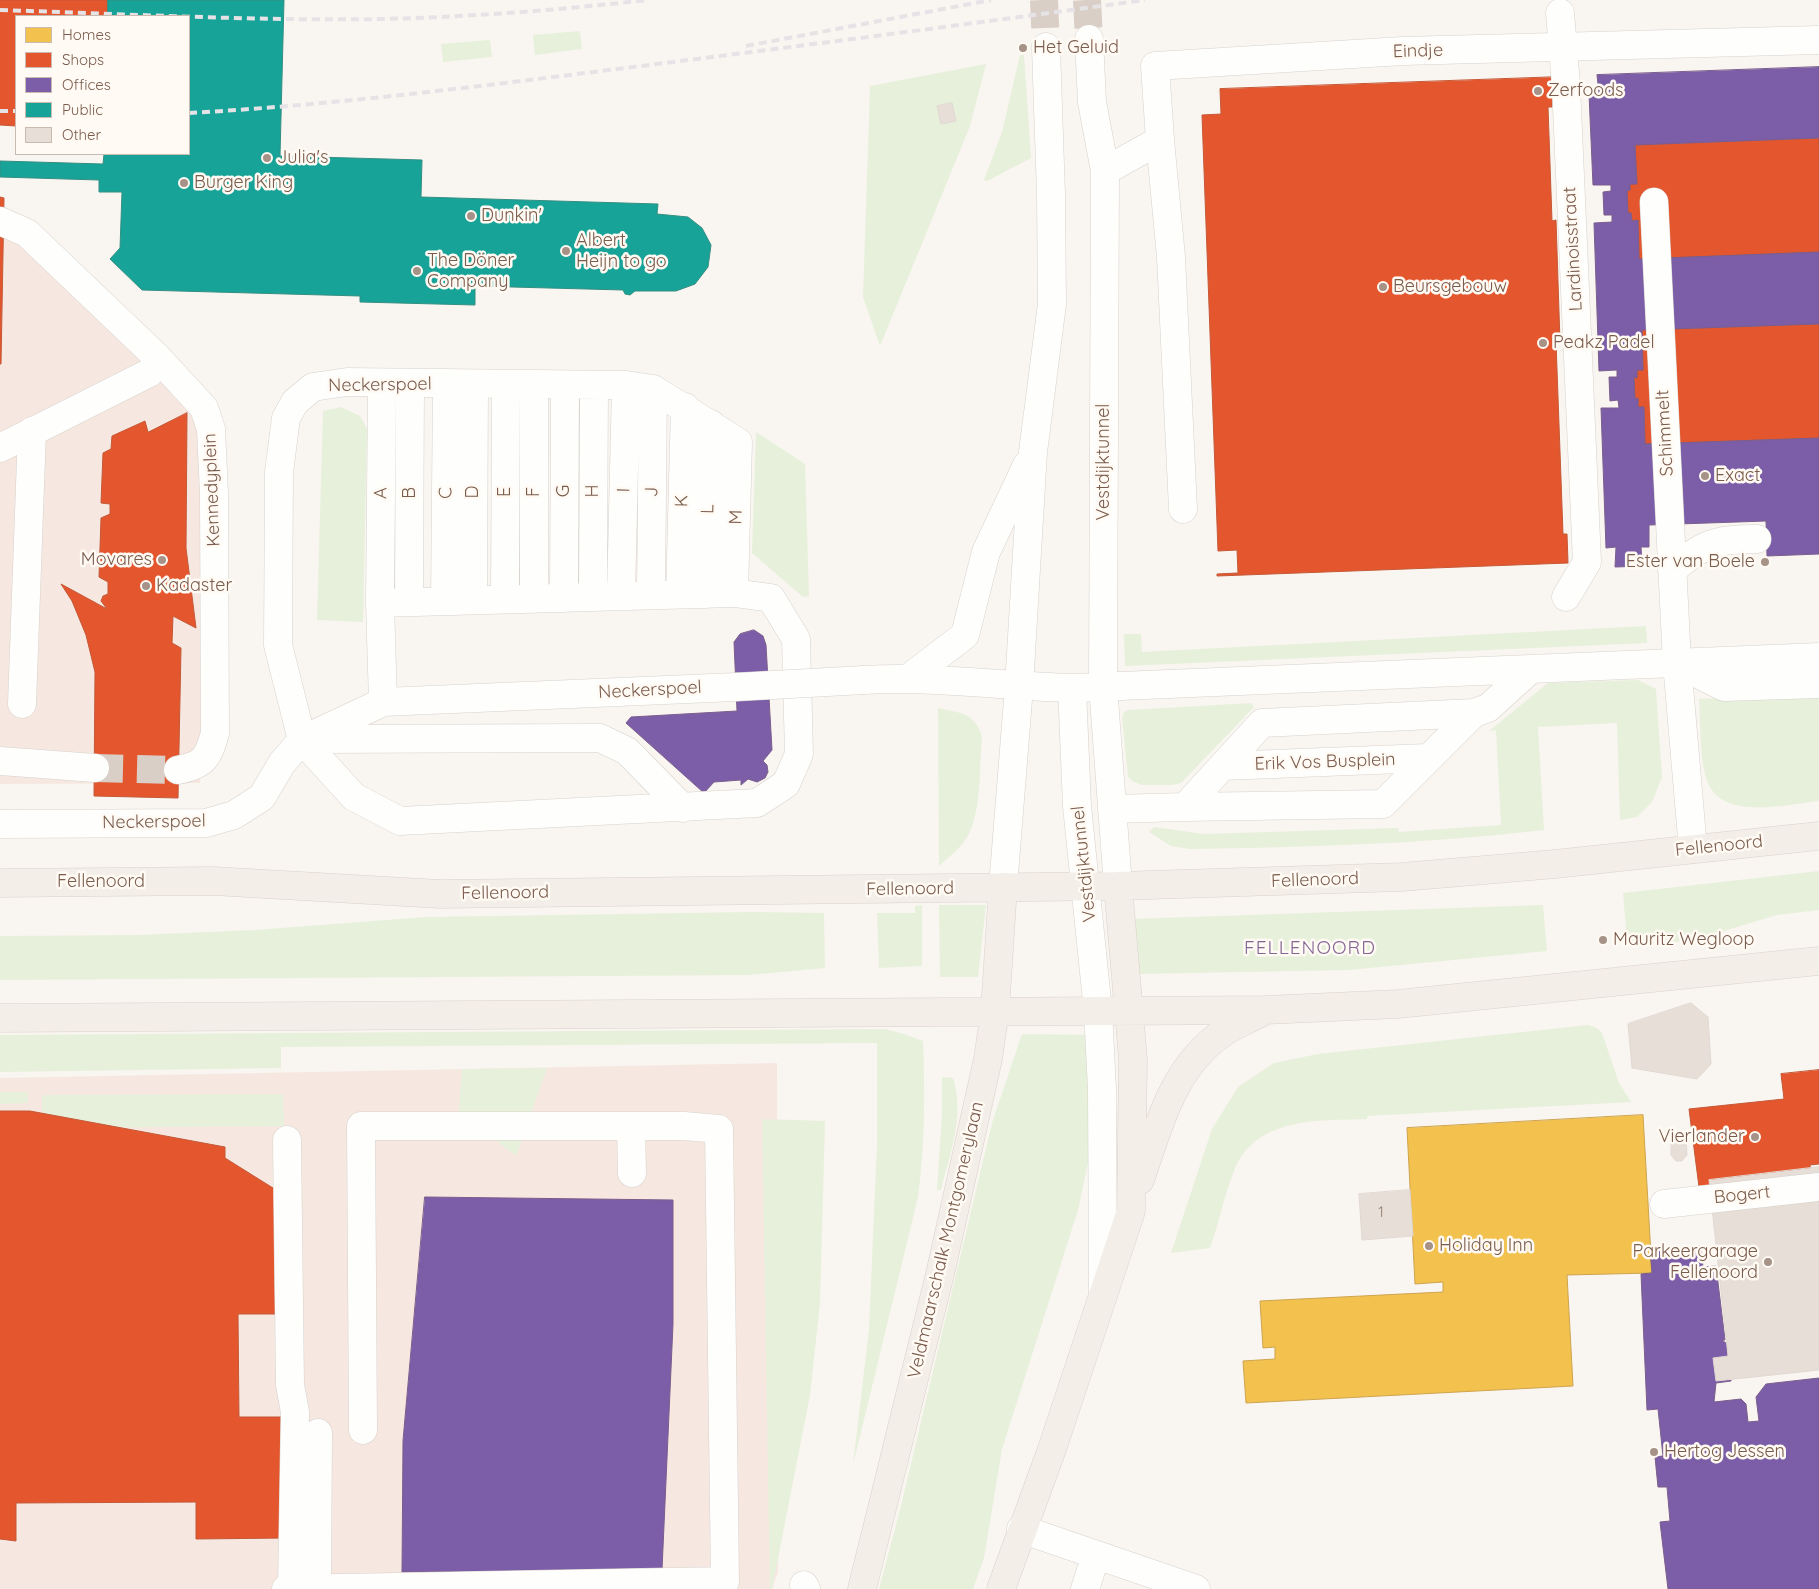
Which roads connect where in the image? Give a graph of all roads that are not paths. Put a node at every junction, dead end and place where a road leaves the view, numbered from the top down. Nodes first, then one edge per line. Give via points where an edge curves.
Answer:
1 (1560, 13) dead end
2 (1089, 39) tunnel mouth
3 (1819, 40) edge
4 (1564, 46) junction
5 (1046, 47) tunnel mouth
6 (1160, 140) junction
7 (1104, 171) junction
8 (1654, 202) dead end
9 (0, 221) edge
10 (149, 372) dead end
11 (382, 384) junction
12 (410, 384) junction
13 (460, 384) junction
14 (506, 385) junction
15 (534, 385) junction
16 (565, 385) junction
17 (594, 385) junction
18 (640, 387) junction
19 (685, 407) junction
20 (711, 424) junction
21 (32, 432) junction
22 (738, 442) joint
23 (0, 448) edge
24 (1033, 452) junction
25 (1183, 509) dead end
26 (1757, 539) dead end
27 (1672, 570) junction
28 (734, 593) junction
29 (680, 594) junction
30 (706, 594) junction
31 (651, 595) junction
32 (621, 596) junction
33 (593, 597) junction
34 (1566, 597) dead end
35 (534, 598) junction
36 (564, 598) junction
37 (505, 599) junction
38 (473, 600) junction
39 (445, 601) junction
40 (409, 602) junction
41 (380, 603) junction
42 (1819, 657) edge
43 (1677, 663) junction
44 (1531, 669) junction
45 (910, 677) junction
46 (1819, 684) edge
47 (1019, 686) junction
48 (1103, 686) junction
49 (1072, 688) junction
50 (383, 702) junction
51 (22, 704) dead end
52 (1474, 713) junction
53 (302, 740) junction
54 (1427, 758) junction
55 (0, 761) edge
56 (1223, 766) junction
57 (94, 768) tunnel mouth
58 (178, 770) tunnel mouth
59 (1185, 807) junction
60 (683, 808) junction
61 (1112, 809) junction
62 (0, 824) edge
63 (1819, 836) edge
64 (1693, 849) junction
65 (0, 882) edge
66 (1087, 886) junction
67 (1118, 886) junction
68 (1003, 887) junction
69 (1819, 961) edge
70 (995, 1010) junction
71 (1266, 1010) junction
72 (1098, 1011) junction
73 (1130, 1011) junction
74 (0, 1018) edge
75 (631, 1126) junction
76 (287, 1140) dead end
77 (632, 1173) dead end
78 (1819, 1187) edge
79 (1664, 1204) dead end
80 (1132, 1206) junction
81 (1103, 1291) junction
82 (363, 1430) dead end
83 (318, 1433) dead end
84 (1021, 1529) junction
85 (1096, 1555) junction
86 (723, 1585) edge
87 (286, 1589) edge
88 (292, 1589) edge
89 (317, 1589) edge
90 (862, 1589) edge
91 (1001, 1589) edge
92 (1085, 1589) edge
93 (1196, 1589) edge

1 - 4 street, Lardinoisstraat
2 - 7 street, Vestdijktunnel via 1092,102
3 - 4 street, Eindje
4 - 6 street, Eindje via 1402,51 1155,66
4 - 34 street, Lardinoisstraat via 1587,562
5 - 24 street via 1052,304
6 - 7 street
6 - 25 street via 1171,257
7 - 48 street, Vestdijktunnel
8 - 27 street, Schimmelt
9 - 58 street, Kennedyplein via 27,233 158,358 204,408 211,429 216,733 209,754 196,766
10 - 21 street
11 - 12 street, Neckerspoel
11 - 41 street, A
11 - 53 street, Neckerspoel via 347,382 313,387 295,402 286,418 279,472 278,646
12 - 13 street, Neckerspoel
12 - 40 street, B
13 - 14 street, Neckerspoel
13 - 38 street, D
13 - 39 street, C
14 - 15 street, Neckerspoel
14 - 37 street, E
15 - 16 street, Neckerspoel
15 - 35 street, F
16 - 17 street, Neckerspoel
16 - 36 street, G
17 - 18 street, Neckerspoel
17 - 33 street, H
18 - 19 street, Neckerspoel
18 - 31 street, J
18 - 32 street, I
19 - 20 street, Neckerspoel
19 - 29 street, K
20 - 22 street, Neckerspoel
20 - 30 street, L
21 - 23 street
21 - 51 street
22 - 28 street, M
24 - 45 street via 986,552 965,635
24 - 47 street
26 - 27 street via 1729,539 1701,547
27 - 43 street, Schimmelt
28 - 30 street, Neckerspoel
28 - 60 street, Neckerspoel via 771,598 796,639 799,754 786,784 757,803
29 - 30 street, Neckerspoel
29 - 31 street, Neckerspoel
31 - 32 street, Neckerspoel
32 - 33 street, Neckerspoel
33 - 36 street, Neckerspoel
35 - 36 street, Neckerspoel
35 - 37 street, Neckerspoel
37 - 38 street, Neckerspoel
38 - 39 street, Neckerspoel
39 - 40 street, Neckerspoel
40 - 41 street, Neckerspoel
41 - 50 street
42 - 43 street
43 - 44 street
43 - 46 street via 1724,687
43 - 64 street, Schimmelt
44 - 48 street
44 - 52 street via 1488,708
45 - 47 street, Neckerspoel
45 - 50 street, Neckerspoel, bridge
47 - 49 street, Neckerspoel
47 - 68 street
48 - 49 street, Neckerspoel
48 - 61 street, Vestdijktunnel
49 - 66 street, Vestdijktunnel via 1077,806
50 - 53 street, Neckerspoel
52 - 54 street
52 - 56 street via 1262,723
53 - 60 street via 600,738 627,751
53 - 60 street, Neckerspoel via 354,797 400,821
53 - 62 street, Neckerspoel via 282,763 262,797 234,816 206,823
54 - 56 street, Erik Vos Busplein
54 - 59 street via 1384,804
55 - 57 street
56 - 59 street
59 - 61 street
61 - 67 street, Vestdijktunnel
63 - 64 main road, Fellenoord
64 - 67 main road, Fellenoord via 1402,877
65 - 68 main road, Fellenoord via 213,882 440,894
66 - 67 main road, Fellenoord
66 - 68 main road, Fellenoord
66 - 72 street, Vestdijktunnel
67 - 73 main road
68 - 70 main road, Veldmaarschalk Montgomerylaan
69 - 71 main road via 1398,1004
70 - 72 main road
70 - 74 main road
70 - 90 main road, Veldmaarschalk Montgomerylaan via 971,1141
71 - 73 main road
71 - 80 main road via 1224,1032 1188,1065 1173,1089
72 - 73 main road
72 - 81 street via 1102,1089
73 - 80 main road via 1134,1082
75 - 77 street
75 - 82 street via 361,1126
75 - 86 street via 719,1129
76 - 88 street via 290,1384 295,1412
78 - 79 street, Bogert
80 - 81 main road
81 - 84 main road via 1052,1450
83 - 89 street
84 - 85 street
84 - 91 main road
85 - 92 street
85 - 93 street
86 - 89 street
87 - 88 street
88 - 89 street

